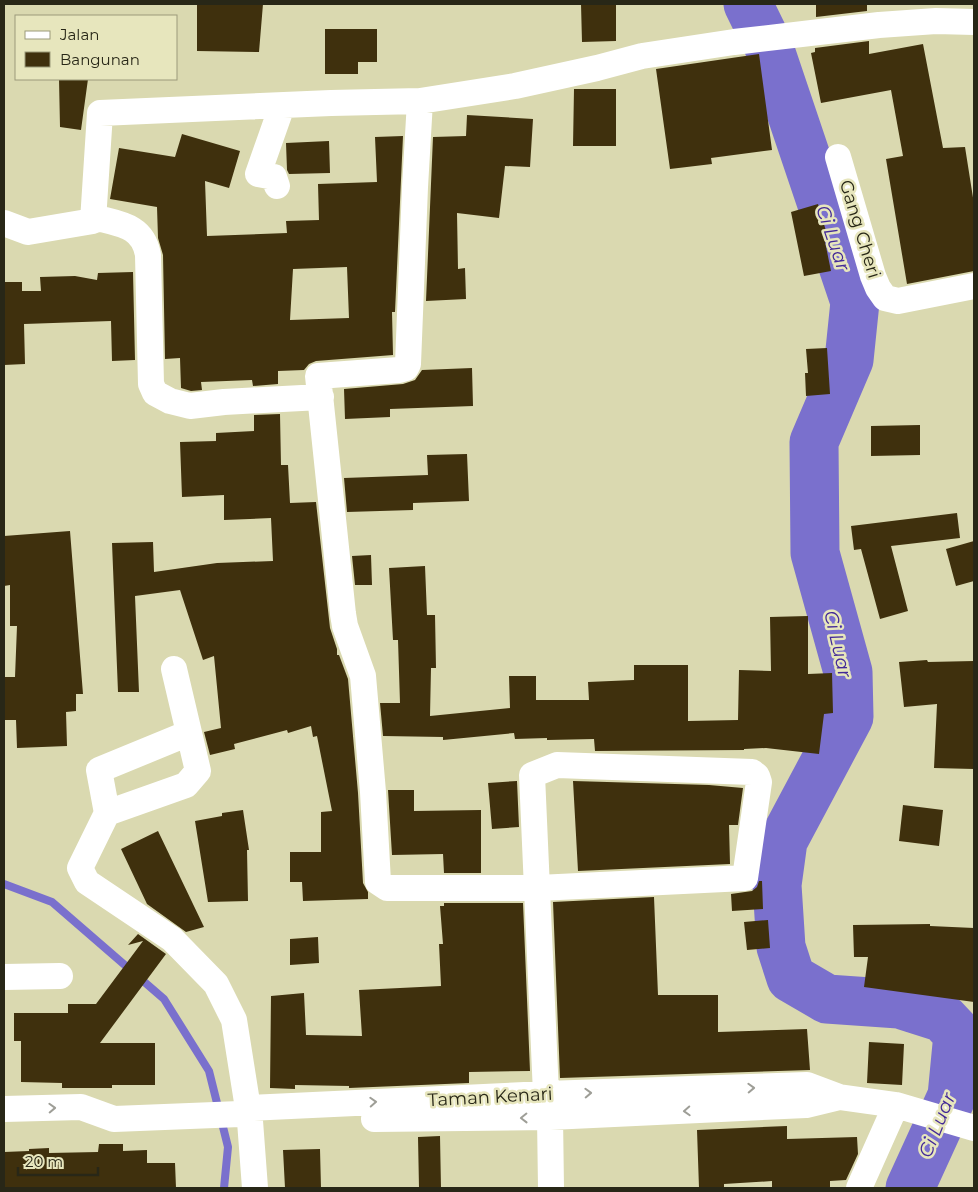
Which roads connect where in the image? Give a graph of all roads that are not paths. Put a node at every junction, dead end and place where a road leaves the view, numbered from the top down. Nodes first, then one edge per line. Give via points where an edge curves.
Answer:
1 (877, 14) edge
2 (974, 22) edge
3 (420, 101) junction
4 (282, 106) junction
5 (838, 157) dead end
6 (277, 186) dead end
7 (93, 217) junction
8 (4, 223) edge
9 (974, 286) edge
10 (321, 397) junction
11 (174, 669) dead end
12 (189, 733) junction
13 (107, 813) junction
14 (538, 888) junction
15 (60, 976) dead end
16 (4, 977) edge
17 (896, 1105) junction
18 (548, 1106) junction
19 (4, 1110) edge
20 (243, 1114) junction
21 (114, 1119) junction
22 (4, 1126) edge
23 (971, 1127) edge
24 (256, 1188) edge
25 (551, 1188) edge
26 (859, 1188) edge

1 - 2 street
1 - 3 street via 770,39 642,56 515,86
3 - 4 street
3 - 10 street via 408,364 399,370 318,376
4 - 6 street via 258,174 274,178
4 - 7 street via 100,113
5 - 9 street, Gang Cheri via 878,288 885,298 898,301
7 - 8 street via 93,221 28,232
7 - 10 street via 134,229 147,245 150,384 155,393 190,406
10 - 14 street via 343,614 363,676 378,882 387,888
11 - 12 street
12 - 13 street via 99,770
12 - 13 street via 198,771 186,785
13 - 20 street via 80,868 87,882 172,939 216,984 234,1020
14 - 14 street via 532,775 558,765 752,772 757,776 745,878
14 - 18 street
15 - 16 street
17 - 18 street, Taman Kenari via 839,1097 807,1085
17 - 23 street, Taman Kenari
17 - 26 street
18 - 20 street, Taman Kenari
18 - 25 street
19 -> 21 street, Taman Kenari via 81,1107
20 - 21 street, Taman Kenari
20 - 24 street
21 - 22 street via 88,1126

